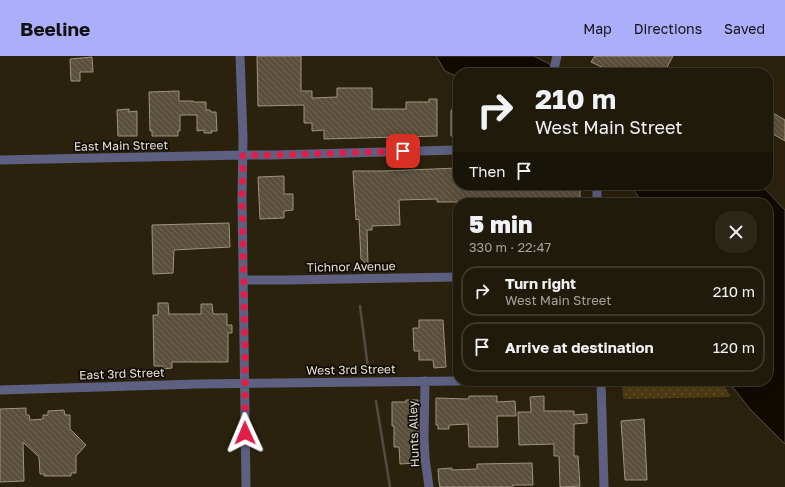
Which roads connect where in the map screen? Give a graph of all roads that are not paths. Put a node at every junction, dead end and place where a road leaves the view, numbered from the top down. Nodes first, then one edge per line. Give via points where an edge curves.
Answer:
1 (240, 56) edge
2 (453, 150) edge
3 (243, 155) junction
4 (0, 160) edge
5 (453, 277) edge
6 (244, 280) junction
7 (425, 381) junction
8 (453, 381) edge
9 (244, 383) junction
10 (601, 386) edge
11 (0, 390) edge
12 (246, 487) edge
13 (429, 487) edge
14 (604, 487) edge

1 - 3 street
2 - 3 street, East Main Street
3 - 4 street, East Main Street
3 - 6 street
5 - 6 street, Tichnor Avenue
6 - 9 street
7 - 8 street, West 3rd Street
7 - 9 street, West 3rd Street
7 - 13 street, Hunts Alley via 424,438
9 - 11 street, East 3rd Street
9 - 12 street
10 - 14 street

